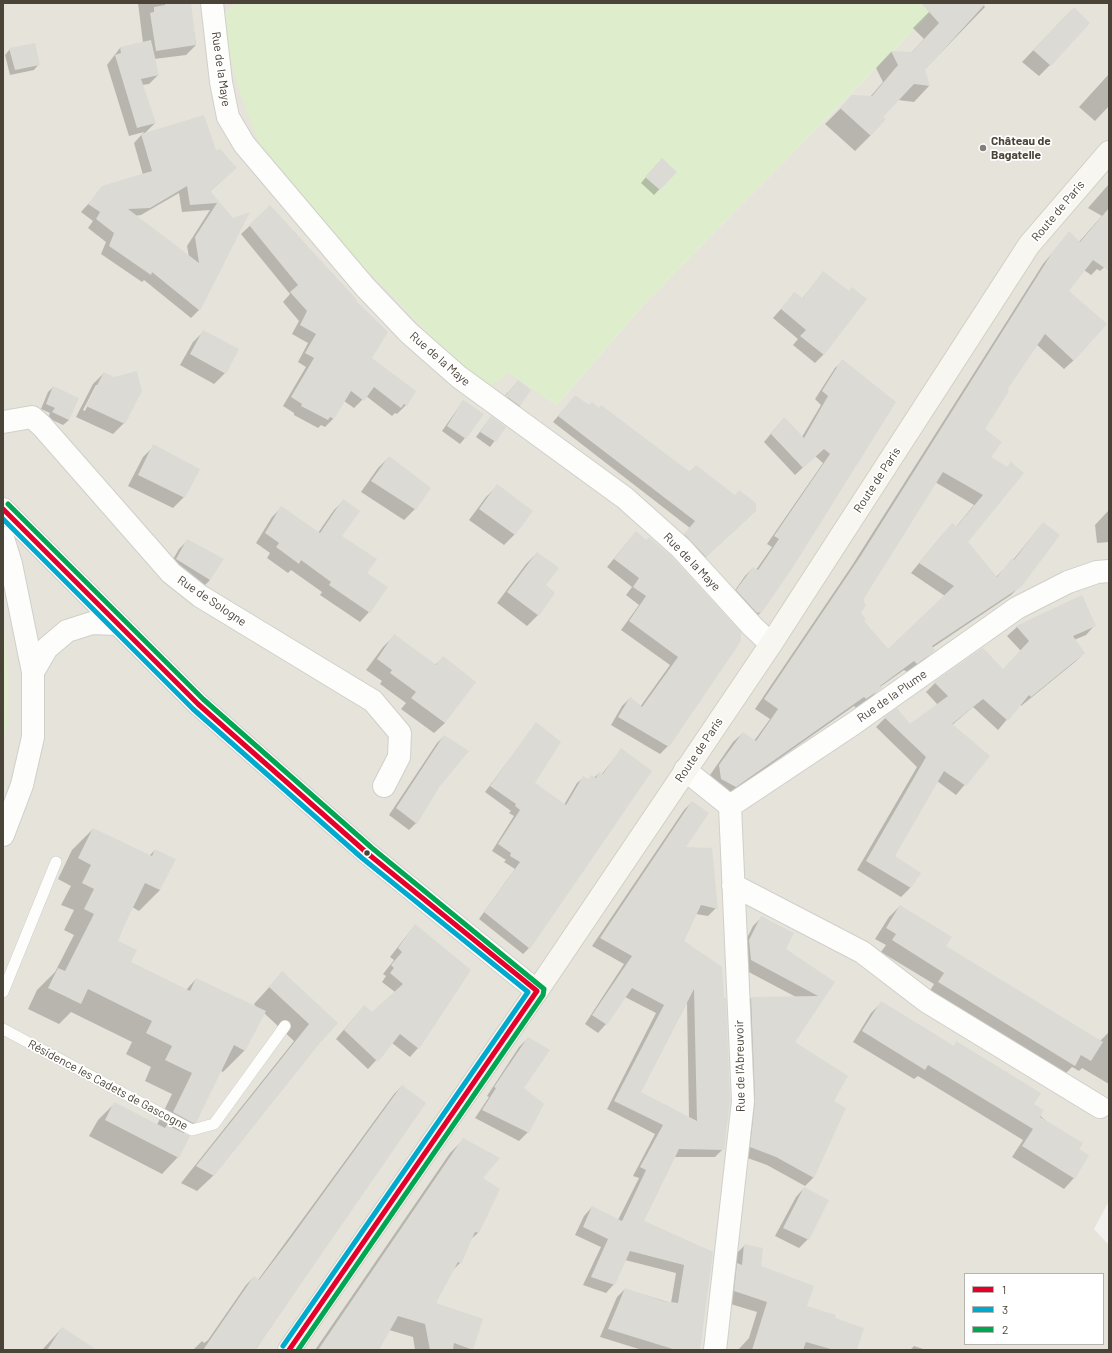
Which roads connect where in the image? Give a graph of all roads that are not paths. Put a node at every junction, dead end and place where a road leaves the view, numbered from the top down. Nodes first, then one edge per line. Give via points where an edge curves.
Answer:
1 (212, 3) edge
2 (1109, 152) edge
3 (3, 422) edge
4 (3, 509) edge
5 (3, 538) edge
6 (1109, 571) edge
7 (117, 624) junction
8 (771, 644) junction
9 (33, 672) junction
10 (685, 770) junction
11 (384, 786) dead end
12 (730, 806) junction
13 (3, 835) edge
14 (56, 862) dead end
15 (733, 885) junction
16 (537, 991) junction
17 (3, 992) edge
18 (286, 1026) dead end
19 (3, 1029) edge
20 (1100, 1107) dead end
21 (289, 1350) edge
22 (715, 1350) edge

1 - 8 street, Rue de la Maye via 221,82 228,117 244,144 365,288 459,377 625,498 681,548
2 - 8 main road, Route de Paris via 1029,245
3 - 11 street, Rue de Sologne via 32,417 171,573 200,596 374,701 400,733 399,757
4 - 7 street
5 - 9 street via 11,564
6 - 12 street, Rue de la Plume via 1097,572 1068,582 1016,608 852,724
7 - 9 street via 92,623 67,631 47,648
7 - 16 street via 198,704 282,780 367,853
8 - 10 main road, Route de Paris
9 - 13 street via 33,737 22,785
10 - 12 street
10 - 16 main road, Route de Paris
12 - 15 street, Rue de l'Abreuvoir
14 - 17 lane
15 - 20 street via 862,952 926,1001
15 - 22 street, Rue de l'Abreuvoir via 742,1101
16 - 21 main road, Route de Paris
18 - 19 lane, Résidence les Cadets de Gascogne via 214,1124 192,1130

